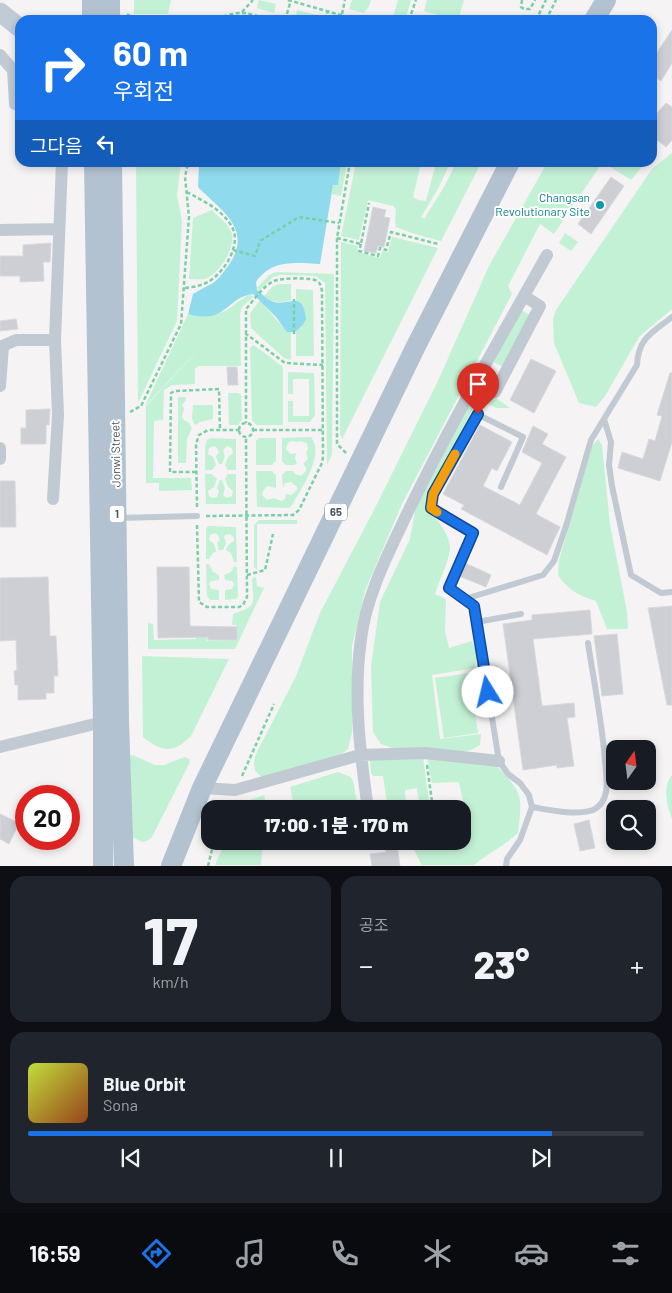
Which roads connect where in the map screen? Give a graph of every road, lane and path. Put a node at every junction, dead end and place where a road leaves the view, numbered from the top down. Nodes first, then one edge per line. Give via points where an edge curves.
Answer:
1 (92, 0) edge
2 (253, 0) edge
3 (290, 0) edge
4 (345, 0) edge
5 (416, 0) edge
6 (522, 0) edge
7 (535, 0) edge
8 (546, 0) edge
9 (556, 0) edge
10 (606, 0) edge
11 (328, 10) junction
12 (0, 12) edge
13 (242, 12) junction
14 (106, 13) edge
15 (342, 14) joint
16 (128, 15) edge
17 (226, 15) edge
18 (252, 15) edge
19 (286, 15) edge
20 (327, 15) edge
21 (411, 15) edge
22 (538, 15) edge
23 (548, 15) edge
24 (597, 15) edge
25 (15, 24) edge
26 (0, 55) edge
27 (15, 104) edge
28 (62, 167) edge
29 (94, 167) edge
30 (112, 167) edge
31 (187, 167) edge
32 (349, 167) edge
33 (507, 167) edge
34 (187, 192) junction
35 (369, 203) dead end
36 (340, 223) junction
37 (59, 229) junction
38 (0, 230) edge
39 (338, 238) junction
40 (361, 244) junction
41 (438, 244) dead end
42 (234, 250) junction
43 (548, 255) dead end
44 (185, 288) junction
45 (524, 296) junction
46 (294, 298) dead end
47 (672, 317) edge
48 (669, 323) edge
49 (245, 333) junction
50 (294, 334) dead end
51 (55, 340) junction
52 (1, 346) edge
53 (322, 365) junction
54 (0, 386) edge
55 (495, 392) dead end
56 (604, 419) junction
57 (116, 421) junction
58 (246, 423) junction
59 (220, 430) junction
60 (239, 430) junction
61 (253, 430) junction
62 (323, 430) junction
63 (246, 437) junction
64 (0, 448) edge
65 (346, 453) dead end
66 (0, 459) edge
67 (196, 472) junction
68 (501, 487) dead end
69 (53, 499) dead end
70 (197, 516) junction
71 (247, 516) junction
72 (117, 518) junction
73 (273, 534) dead end
74 (247, 575) junction
75 (672, 592) edge
76 (465, 599) junction
77 (521, 614) dead end
78 (477, 622) junction
79 (588, 643) dead end
80 (274, 704) dead end
81 (104, 722) junction
82 (0, 747) edge
83 (425, 753) junction
84 (360, 755) junction
85 (500, 761) junction
86 (202, 788) junction
87 (235, 790) junction
88 (230, 800) edge
89 (367, 800) edge
90 (431, 800) edge
91 (532, 807) junction
92 (212, 850) edge
93 (103, 866) edge
94 (124, 866) edge
95 (171, 866) edge
96 (208, 866) edge
97 (506, 866) edge

1 - 14 main road
2 - 13 path
3 - 11 path
3 - 19 path
4 - 15 path
5 - 21 path
6 - 7 path via 521,7 530,9
8 - 22 path
9 - 23 path
10 - 24 main road
11 - 15 path
11 - 20 path
12 - 25 street
13 - 17 path
13 - 18 path
14 - 16 path
26 - 27 street via 13,70
28 - 37 street
29 - 81 main road, Jonwi Street / 1
30 - 57 main road, Jonwi Street / 1
31 - 34 path
32 - 36 path
33 - 86 main road, 65
34 - 42 path via 228,221 234,232
34 - 44 path via 189,217
35 - 40 path
36 - 39 path
36 - 42 path via 299,217 260,241 256,256
37 - 38 street
37 - 51 street
39 - 40 path
39 - 65 path via 337,444
40 - 41 path via 359,251 378,256 380,248 386,250 390,232
42 - 44 path via 213,278 201,285
43 - 45 street
44 - 57 path via 181,324 145,399 141,406
45 - 55 street via 540,306
45 - 84 street via 430,466 368,604 360,648
46 - 50 path
47 - 48 lane
48 - 56 lane via 645,337 637,352 637,365
49 - 53 path via 285,363
49 - 53 path via 246,309 274,281 317,281 321,284
49 - 58 path
51 - 52 street via 16,340
51 - 69 street via 58,415
52 - 54 street
53 - 62 path
56 - 75 lane via 611,442 609,465 612,486 631,575 661,593
56 - 76 lane via 592,440 554,561 543,575
57 - 72 main road, Jonwi Street / 1
58 - 60 path
58 - 61 path
59 - 60 path
59 - 67 path via 208,430 199,436
59 - 67 path via 219,389 171,393 170,472
60 - 63 path
61 - 62 path
61 - 63 path
62 - 71 path via 322,462 296,513
63 - 71 path
64 - 66 street
67 - 70 path
68 - 76 lane via 523,437 478,414 433,494 431,508 473,533 449,588
70 - 71 path
70 - 72 lane
70 - 74 path via 198,602 207,607 243,605 247,597
71 - 74 path
72 - 94 main road, Jonwi Street / 1
73 - 74 path via 265,570
76 - 78 lane via 474,606
77 - 78 lane
78 - 85 lane
79 - 91 lane via 604,746 606,793 594,809 582,812
80 - 87 path
81 - 82 street
81 - 93 main road, Jonwi Street / 1
83 - 84 street
83 - 85 street
83 - 90 path
84 - 87 street
84 - 89 street
85 - 91 lane via 529,795
86 - 87 street
86 - 95 main road, 65
87 - 88 path
91 - 97 lane
92 - 96 path

